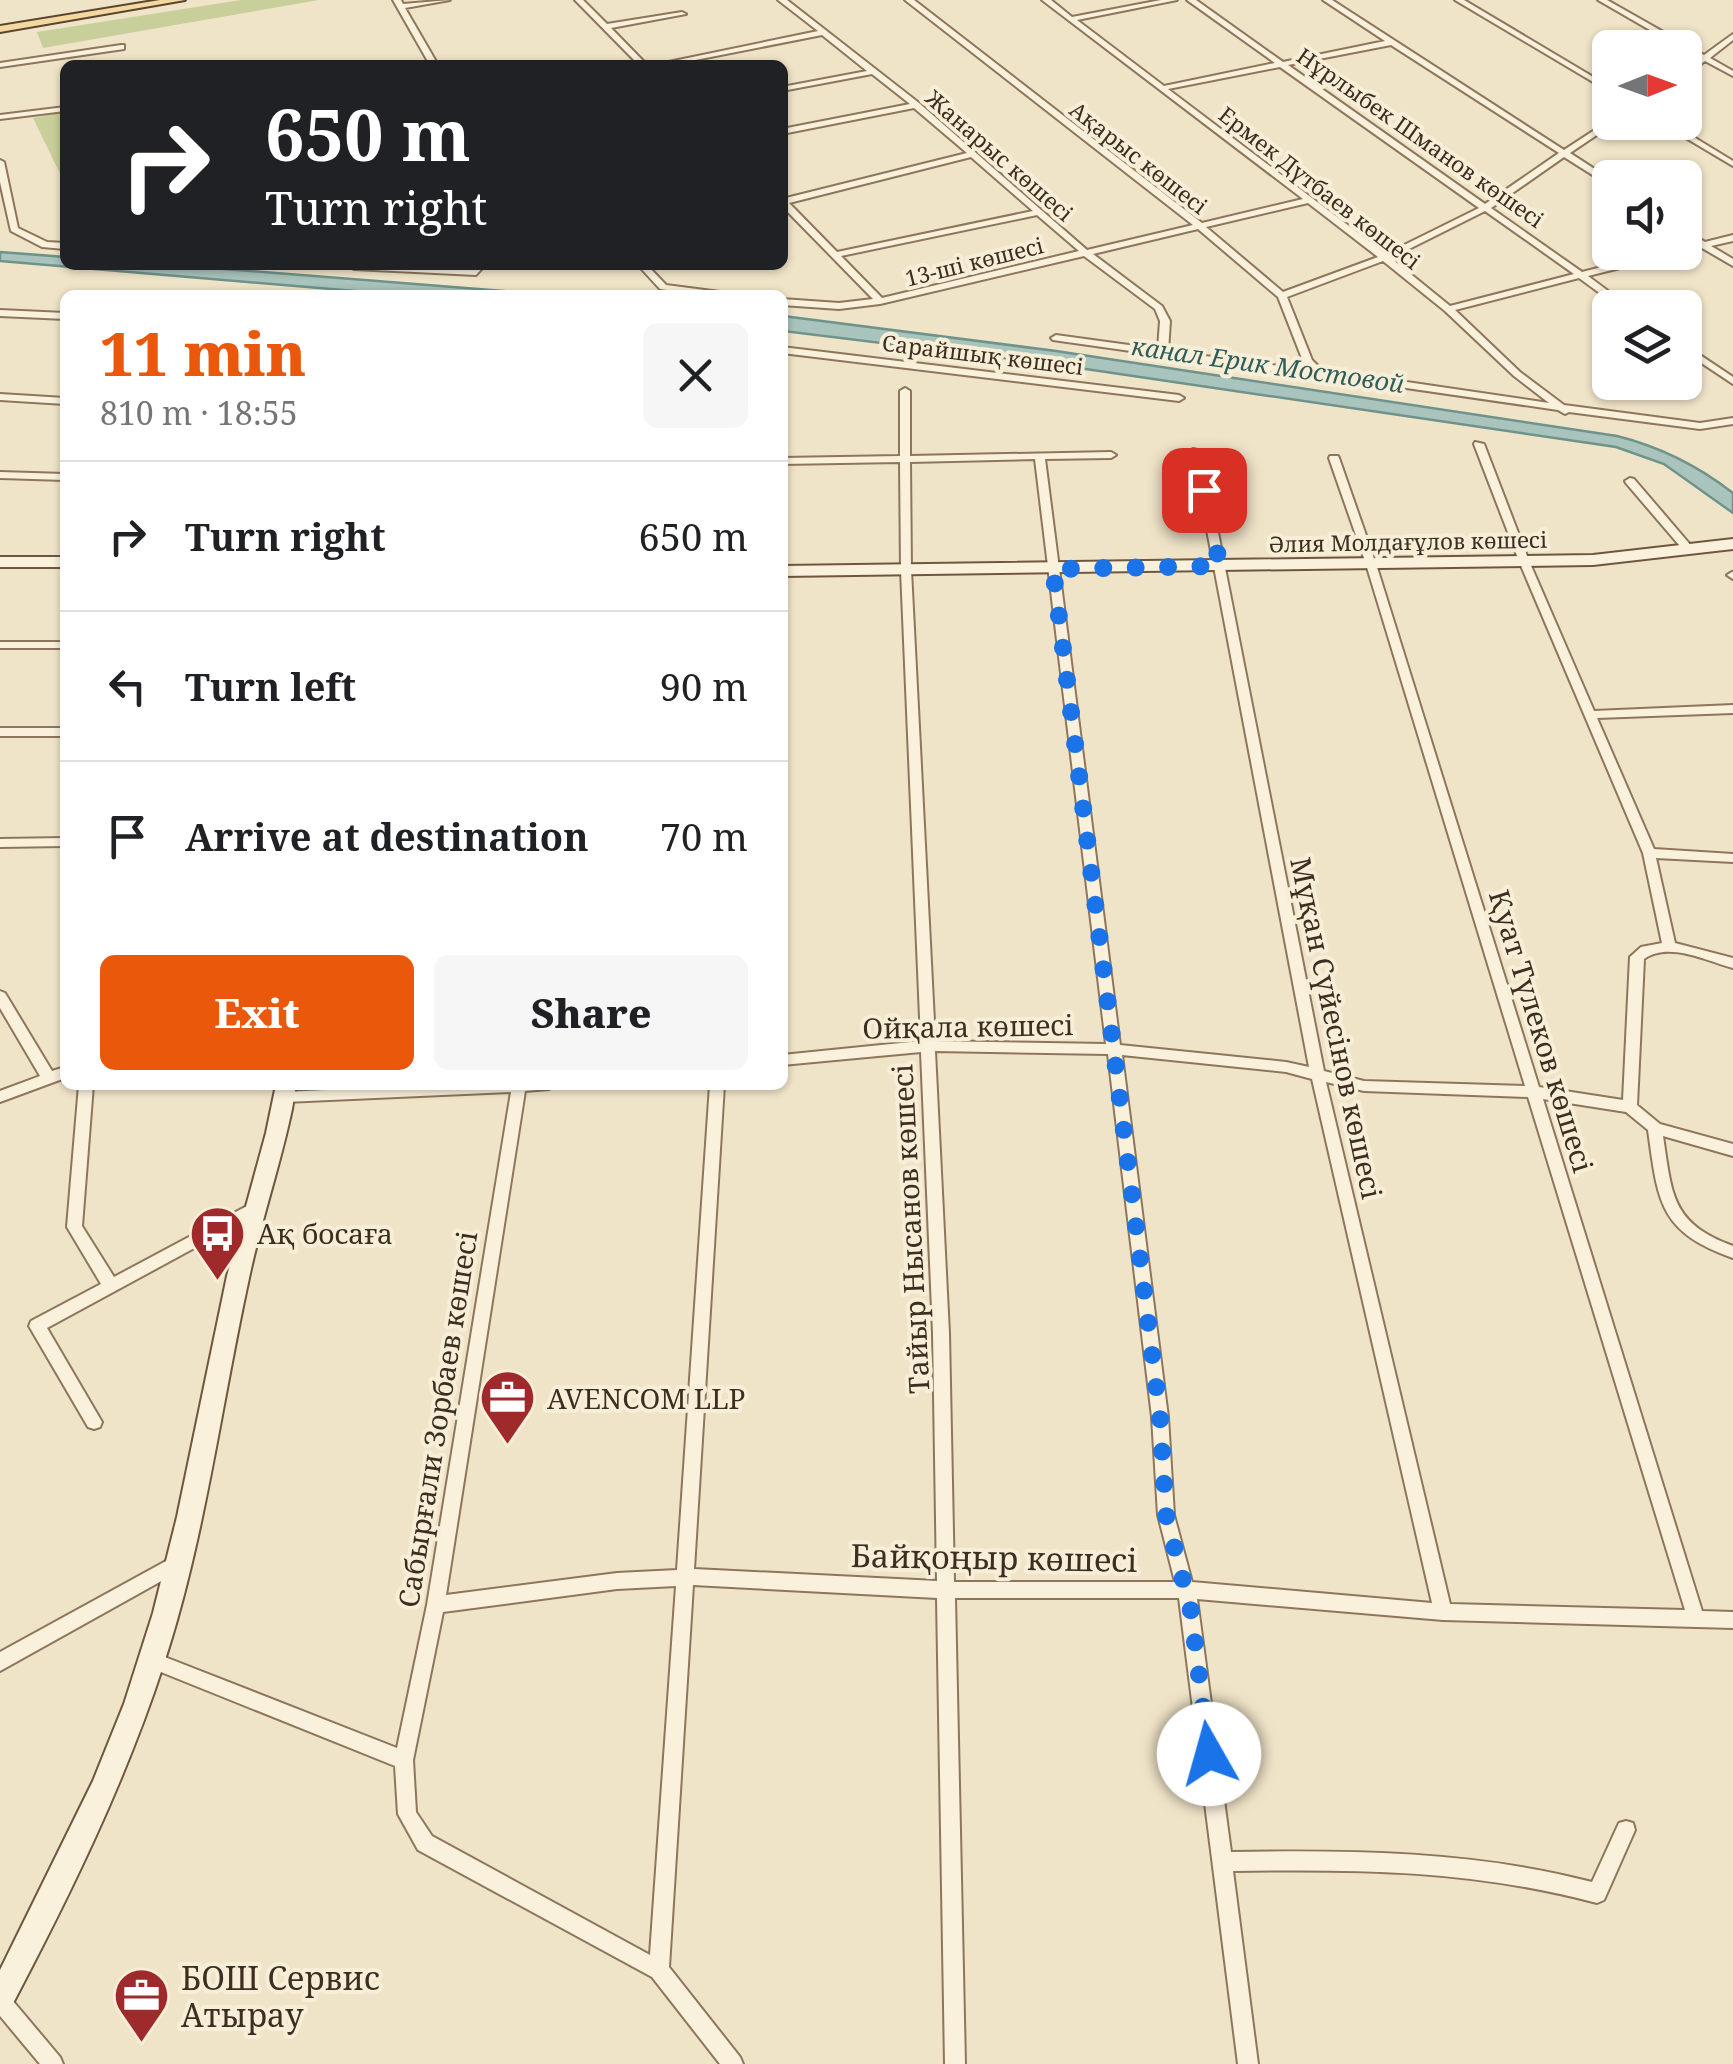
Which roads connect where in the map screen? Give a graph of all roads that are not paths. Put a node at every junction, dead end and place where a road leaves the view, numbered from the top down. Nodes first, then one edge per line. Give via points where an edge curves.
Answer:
1 (180, 0) edge
2 (446, 0) edge
3 (579, 0) edge
4 (782, 0) edge
5 (909, 0) edge
6 (1046, 0) edge
7 (1173, 0) edge
8 (1192, 0) edge
9 (1327, 0) edge
10 (1459, 0) edge
11 (1602, 0) edge
12 (399, 3) edge
13 (682, 14) dead end
14 (1071, 19) junction
15 (605, 27) junction
16 (0, 29) edge
17 (821, 32) junction
18 (1733, 36) edge
19 (1392, 42) junction
20 (121, 48) dead end
21 (1707, 58) junction
22 (431, 60) edge
23 (638, 60) edge
24 (683, 60) edge
25 (1702, 61) edge
26 (0, 65) edge
27 (1284, 65) junction
28 (872, 72) junction
29 (1733, 74) edge
30 (1592, 79) edge
31 (788, 88) edge
32 (1163, 88) junction
33 (916, 105) junction
34 (60, 110) edge
35 (0, 117) edge
36 (788, 131) edge
37 (1592, 134) edge
38 (1694, 140) edge
39 (1564, 153) junction
40 (974, 154) junction
41 (1733, 164) edge
42 (1, 167) edge
43 (1592, 171) edge
44 (1309, 200) junction
45 (788, 201) edge
46 (788, 207) edge
47 (1485, 208) junction
48 (1040, 212) junction
49 (1198, 224) junction
50 (1733, 238) edge
51 (1703, 244) joint
52 (60, 246) edge
53 (1085, 252) junction
54 (834, 255) junction
55 (1384, 256) junction
56 (1733, 263) edge
57 (438, 270) edge
58 (477, 270) edge
59 (646, 270) edge
60 (1606, 270) edge
61 (1584, 276) junction
62 (685, 290) edge
63 (1603, 290) edge
64 (1282, 296) junction
65 (880, 301) junction
66 (788, 302) edge
67 (1448, 309) junction
68 (0, 313) edge
69 (60, 316) edge
70 (1056, 338) dead end
71 (788, 351) edge
72 (1163, 352) junction
73 (1702, 360) edge
74 (1315, 368) junction
75 (1517, 374) junction
76 (1733, 381) edge
77 (905, 392) dead end
78 (0, 397) edge
79 (1179, 398) dead end
80 (60, 401) edge
81 (1514, 403) junction
82 (1565, 411) junction
83 (1733, 421) edge
84 (1479, 444) dead end
85 (1197, 452) dead end
86 (1111, 455) dead end
87 (1040, 458) junction
88 (1334, 458) dead end
89 (788, 461) edge
90 (906, 461) junction
91 (0, 474) edge
92 (60, 477) edge
93 (1630, 481) dead end
94 (1733, 544) edge
95 (1689, 550) junction
96 (1524, 561) junction
97 (0, 562) edge
98 (60, 562) edge
99 (1370, 564) junction
100 (1220, 566) junction
101 (1053, 569) junction
102 (906, 570) junction
103 (788, 571) edge
104 (0, 645) edge
105 (60, 645) edge
106 (1733, 710) edge
107 (1591, 715) junction
108 (0, 732) edge
109 (60, 732) edge
110 (60, 842) edge
111 (0, 843) edge
112 (1650, 853) junction
113 (1733, 858) edge
114 (1669, 946) junction
115 (1733, 964) edge
116 (0, 996) edge
117 (926, 1046) junction
118 (1113, 1049) junction
119 (788, 1059) edge
120 (60, 1074) edge
121 (1318, 1076) junction
122 (48, 1078) junction
123 (86, 1090) edge
124 (332, 1090) edge
125 (517, 1090) edge
126 (718, 1090) edge
127 (285, 1091) edge
128 (1535, 1092) junction
129 (0, 1097) edge
130 (1630, 1106) junction
131 (1656, 1128) junction
132 (1733, 1150) edge
133 (252, 1210) junction
134 (1733, 1252) edge
135 (110, 1286) junction
136 (94, 1422) dead end
137 (177, 1563) junction
138 (686, 1577) junction
139 (946, 1590) junction
140 (1186, 1590) junction
141 (436, 1605) junction
142 (1443, 1612) junction
143 (1696, 1620) junction
144 (1733, 1620) edge
145 (152, 1660) junction
146 (0, 1662) edge
147 (404, 1760) junction
148 (1626, 1830) dead end
149 (1223, 1862) junction
150 (659, 1970) junction
151 (0, 2000) edge
152 (53, 2064) edge
153 (733, 2064) edge
154 (955, 2064) edge
155 (1248, 2064) edge

1 - 16 main road
2 - 12 street
3 - 15 street
4 - 17 street, Жанарыс көшесі
5 - 49 street, Ақарыс көшесi
6 - 14 street, Ермек Дүтбаев көшесi
7 - 14 street
8 - 27 street, Нұрлыбек Шманов көшесі
9 - 19 street
10 - 30 street
11 - 21 street
12 - 22 street
13 - 15 street
14 - 32 street, Ермек Дүтбаев көшесi
15 - 23 street
17 - 24 street
17 - 28 street, Жанарыс көшесі
18 - 21 street
19 - 27 street
19 - 39 street
20 - 26 street
21 - 25 street
21 - 29 street
27 - 32 street
27 - 47 street, Нұрлыбек Шманов көшесі
28 - 31 street
28 - 33 street, Жанарыс көшесі
32 - 44 street, Ермек Дүтбаев көшесi
33 - 36 street
33 - 40 street, Жанарыс көшесі
34 - 35 street
37 - 39 street
38 - 41 street
39 - 43 street
39 - 47 street
40 - 45 street
40 - 48 street, Жанарыс көшесі
42 - 52 street via 14,230
44 - 49 street, 13-ші көшесi
44 - 55 street, Ермек Дүтбаев көшесi
46 - 54 street
47 - 55 street
47 - 61 street, Нұрлыбек Шманов көшесі
48 - 53 street, Жанарыс көшесі
48 - 54 street
49 - 53 street, 13-ші көшесi
49 - 64 street, Ақарыс көшесi
50 - 51 street
51 - 56 street
53 - 65 street, 13-ші көшесi
53 - 72 street, Жанарыс көшесі via 1159,308
54 - 65 street
55 - 64 street
55 - 67 street, Ермек Дүтбаев көшесi
57 - 58 street
59 - 62 street via 664,287
60 - 61 street
61 - 63 street, Нұрлыбек Шманов көшесі
61 - 67 street
64 - 74 street, Ақарыс көшесi
65 - 66 street, 13-ші көшесi
67 - 75 street, Ермек Дүтбаев көшесi
68 - 69 street
70 - 72 street
71 - 79 street, Сарайшық көшесі
72 - 74 street
73 - 76 street
74 - 81 street
75 - 81 street
75 - 82 street, Ермек Дүтбаев көшесi
77 - 90 street, Тайыр Нысанов көшесi
78 - 80 street
81 - 82 street
82 - 83 street via 1700,426
84 - 96 street
85 - 100 street, Мұқан Сүйесінов көшесі
86 - 87 street
87 - 90 street
87 - 101 street
88 - 99 street, Қуат Түлеков көшесі
89 - 90 street
90 - 102 street, Тайыр Нысанов көшесi
91 - 92 street
93 - 95 street
94 - 95 main road, Әлия Молдағұлов көшесі
95 - 96 main road, Әлия Молдағұлов көшесі
96 - 99 main road, Әлия Молдағұлов көшесі
96 - 107 street
97 - 98 main road
99 - 100 main road, Әлия Молдағұлов көшесі
99 - 128 street, Қуат Түлеков көшесі
100 - 101 main road, Әлия Молдағұлов көшесі
100 - 121 street, Мұқан Сүйесінов көшесі
101 - 102 main road, Әлия Молдағұлов көшесі
101 - 118 street
102 - 103 main road, Әлия Молдағұлов көшесі
102 - 117 street, Тайыр Нысанов көшесi
104 - 105 street
106 - 107 street
107 - 112 street
108 - 109 street
110 - 111 street
112 - 113 street
112 - 114 street
114 - 115 street
114 - 130 street via 1637,957
116 - 122 street
117 - 118 street, Ойқала көшесі
117 - 119 street, Ойқала көшесі
117 - 139 street, Тайыр Нысанов көшесi
118 - 121 street, Ойқала көшесі
118 - 140 street via 1160,1417 1166,1515
120 - 122 street
121 - 128 street, Ойқала көшесі via 1364,1086
121 - 142 street, Мұқан Сүйесінов көшесі
122 - 129 street
123 - 135 street via 74,1227
124 - 127 street
125 - 141 street, Сабырғали Зорбаев көшесі
126 - 138 street
127 - 133 main road
128 - 130 street, Ойқала көшесі
128 - 143 street, Қуат Түлеков көшесі
130 - 131 street
131 - 132 street
131 - 134 street via 1674,1218 1707,1244
133 - 135 street
133 - 137 main road
135 - 136 street via 36,1326
137 - 145 main road
137 - 146 street
138 - 139 street, Байқоңыр көшесi
138 - 141 street, Байқоңыр көшесi
138 - 150 street
139 - 140 street, Байқоңыр көшесi
139 - 154 street, Тайыр Нысанов көшесi
140 - 142 street, Байқоңыр көшесi
140 - 149 street
141 - 147 street, Сабырғали Зорбаев көшесі
142 - 143 street, Байқоңыр көшесi
143 - 144 street, Байқоңыр көшесi
145 - 147 street
145 - 151 main road via 115,1760
147 - 150 street, Сабырғали Зорбаев көшесі via 407,1814 425,1844
148 - 149 street via 1597,1893 1548,1878 1393,1860
149 - 155 street
150 - 153 street
151 - 152 street

